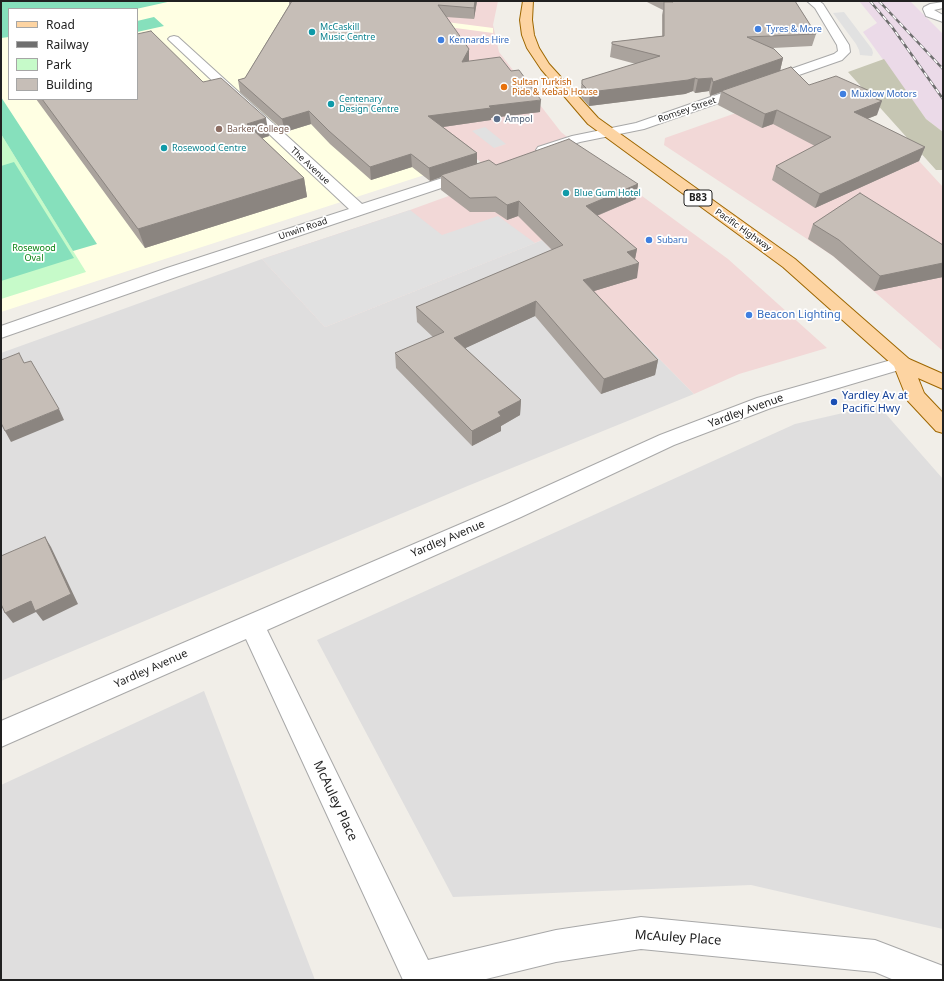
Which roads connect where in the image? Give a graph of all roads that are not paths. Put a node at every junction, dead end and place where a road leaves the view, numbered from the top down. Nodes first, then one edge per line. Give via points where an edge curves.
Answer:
1 (528, 1) edge
2 (817, 3) edge
3 (936, 4) edge
4 (943, 19) edge
5 (174, 39) dead end
6 (607, 132) junction
7 (529, 154) edge
8 (483, 170) edge
9 (359, 210) junction
10 (1, 332) edge
11 (902, 363) junction
12 (943, 382) edge
13 (943, 426) edge
14 (252, 625) junction
15 (1, 734) edge
16 (420, 979) edge
17 (936, 980) edge

1 - 6 main road, Pacific Highway / B83 via 526,20 533,48 588,116
2 - 6 street, Romsey Street via 844,48 841,55 833,60 658,120
3 - 4 street via 928,11
5 - 9 street, The Avenue
6 - 7 street
6 - 11 main road, Pacific Highway / B83 via 789,263
8 - 9 street, Unwin Road
9 - 10 street, Unwin Road
11 - 12 main road, Pacific Highway / B83
11 - 13 main road, Pacific Highway / B83 via 915,396
11 - 14 street, Yardley Avenue via 764,403 668,440
14 - 15 street, Yardley Avenue
14 - 16 street, McAuley Place
16 - 17 street, McAuley Place via 556,946 641,933 875,956

